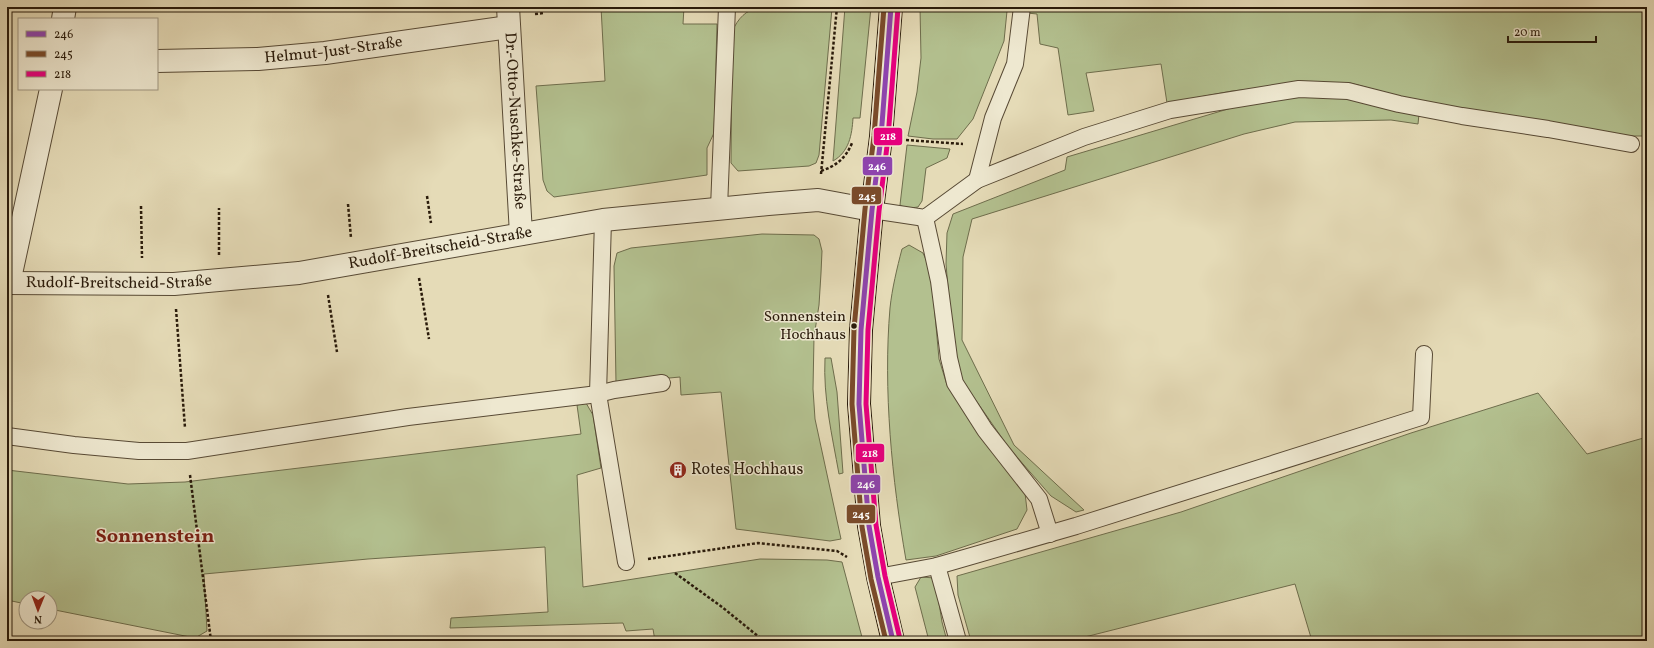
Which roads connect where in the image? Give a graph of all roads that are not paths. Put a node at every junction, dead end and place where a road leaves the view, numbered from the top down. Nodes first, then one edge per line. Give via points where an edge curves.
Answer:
1 (65, 7) edge
2 (727, 7) edge
3 (891, 7) edge
4 (1022, 7) edge
5 (508, 17) edge
6 (63, 18) edge
7 (158, 61) edge
8 (51, 90) edge
9 (1630, 144) dead end
10 (978, 180) junction
11 (719, 208) junction
12 (872, 210) junction
13 (925, 218) junction
14 (603, 220) junction
15 (521, 234) junction
16 (8, 283) edge
17 (1424, 354) dead end
18 (662, 383) dead end
19 (598, 394) junction
20 (7, 436) edge
21 (1050, 534) junction
22 (626, 562) road end
23 (937, 566) junction
24 (878, 577) junction
25 (893, 641) edge
26 (958, 641) edge

1 - 6 street
2 - 11 lane
3 - 12 main road via 881,137
4 - 10 lane via 1014,64 993,118
5 - 7 street, Helmut-Just-Straße via 325,53 258,59
5 - 15 street, Dr.-Otto-Nuschke-Straße
8 - 16 street
9 - 10 lane via 1548,128 1462,116 1348,91 1299,89 1170,110 1084,136
10 - 13 lane
11 - 12 street, Rudolf-Breitscheid-Straße via 818,200
11 - 14 street, Rudolf-Breitscheid-Straße
12 - 13 lane
12 - 24 main road via 861,330 859,404 869,526
13 - 21 lane via 939,281 948,358 956,383 985,430 1039,499
14 - 15 street, Rudolf-Breitscheid-Straße
14 - 19 lane
15 - 16 street, Rudolf-Breitscheid-Straße via 299,273 174,284
17 - 21 lane via 1421,417
18 - 19 lane
19 - 20 lane via 408,417 187,451 139,451
19 - 22 lane
21 - 23 lane
23 - 24 lane
23 - 26 lane
24 - 25 main road

